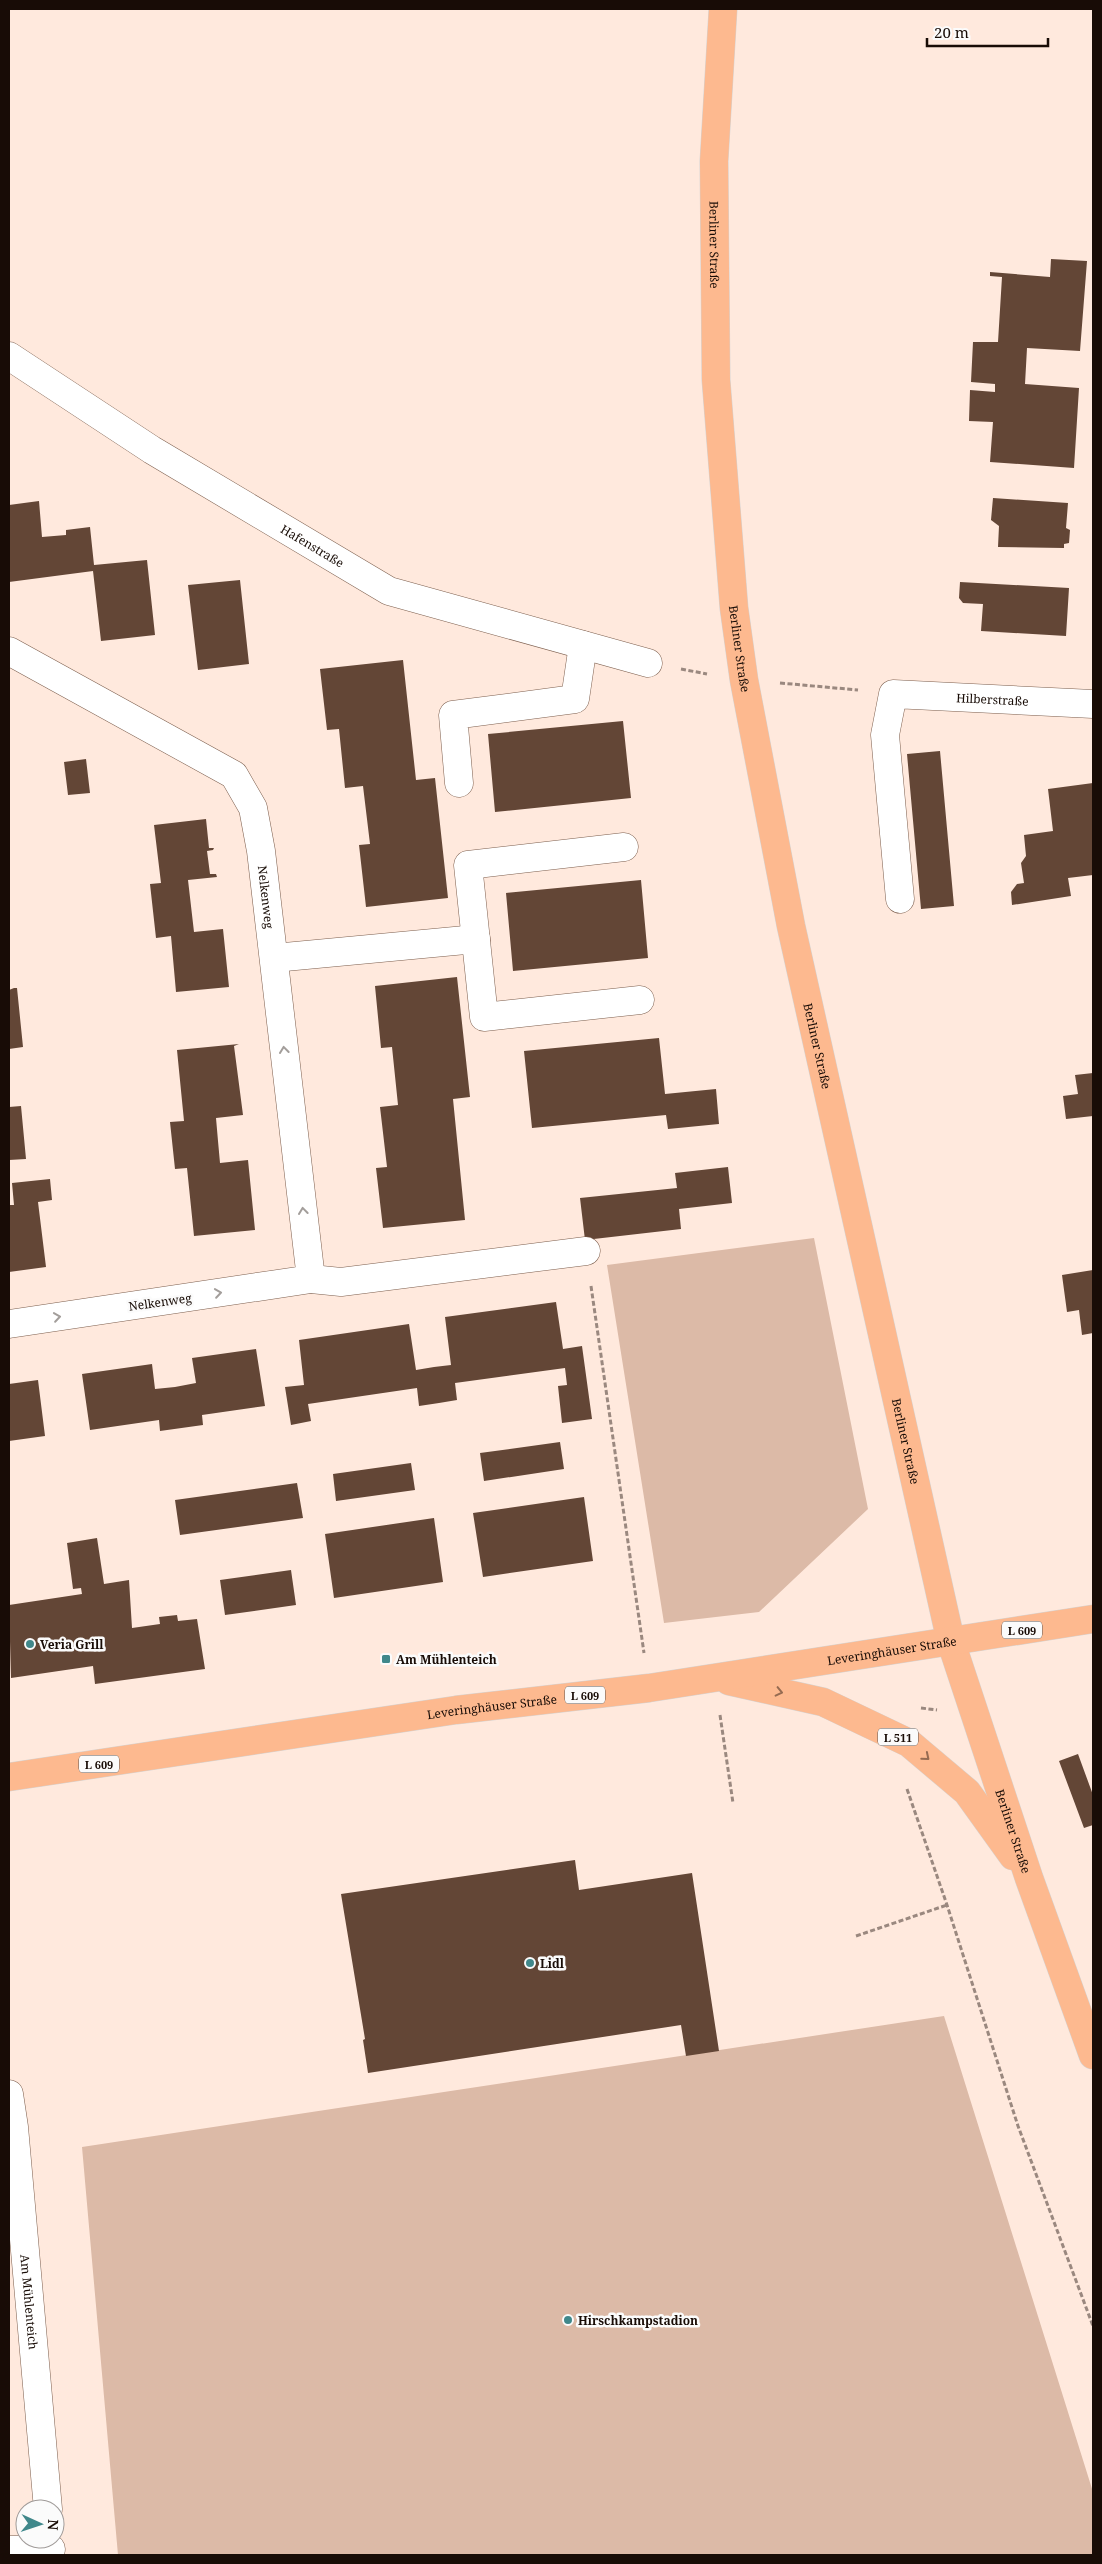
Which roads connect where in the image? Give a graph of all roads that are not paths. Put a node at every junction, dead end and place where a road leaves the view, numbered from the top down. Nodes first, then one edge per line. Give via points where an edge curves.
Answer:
1 (722, 9) edge
2 (9, 356) edge
3 (583, 645) junction
4 (9, 651) edge
5 (648, 663) dead end
6 (1093, 704) edge
7 (459, 784) dead end
8 (624, 846) dead end
9 (900, 899) dead end
10 (476, 939) junction
11 (274, 958) junction
12 (640, 1000) dead end
13 (586, 1251) road end
14 (311, 1280) junction
15 (9, 1324) edge
16 (1093, 1619) edge
17 (951, 1642) junction
18 (714, 1678) junction
19 (9, 1776) edge
20 (1029, 1878) junction
21 (1093, 2055) edge
22 (9, 2094) edge
23 (47, 2499) edge
24 (30, 2549) edge
25 (9, 2550) edge

1 - 17 main road, Berliner Straße / L 511 via 714,161 716,380 735,617 791,926
2 - 3 street, Hafenstraße via 152,450 389,591
3 - 5 street, Hafenstraße
3 - 7 street via 575,699 453,715
4 - 11 street, Nelkenweg via 234,775 253,808
6 - 9 street, Hilberstraße via 893,694 885,735
8 - 10 street via 468,865
10 - 11 street
10 - 12 street via 484,1017
14 -> 11 street, Nelkenweg
13 - 14 street, Nelkenweg via 341,1282
15 -> 14 street, Nelkenweg
16 - 17 main road, Leveringhäuser Straße / L 609
17 - 18 main road, Leveringhäuser Straße / L 609
17 - 20 main road, Berliner Straße / L 511
18 - 19 main road, Leveringhäuser Straße / L 609 via 456,1710
18 -> 20 main road, L 511 via 823,1702 909,1743 967,1792
20 - 21 main road, Berliner Straße / L 511
22 - 23 street, Am Mühlenteich
24 - 25 street

